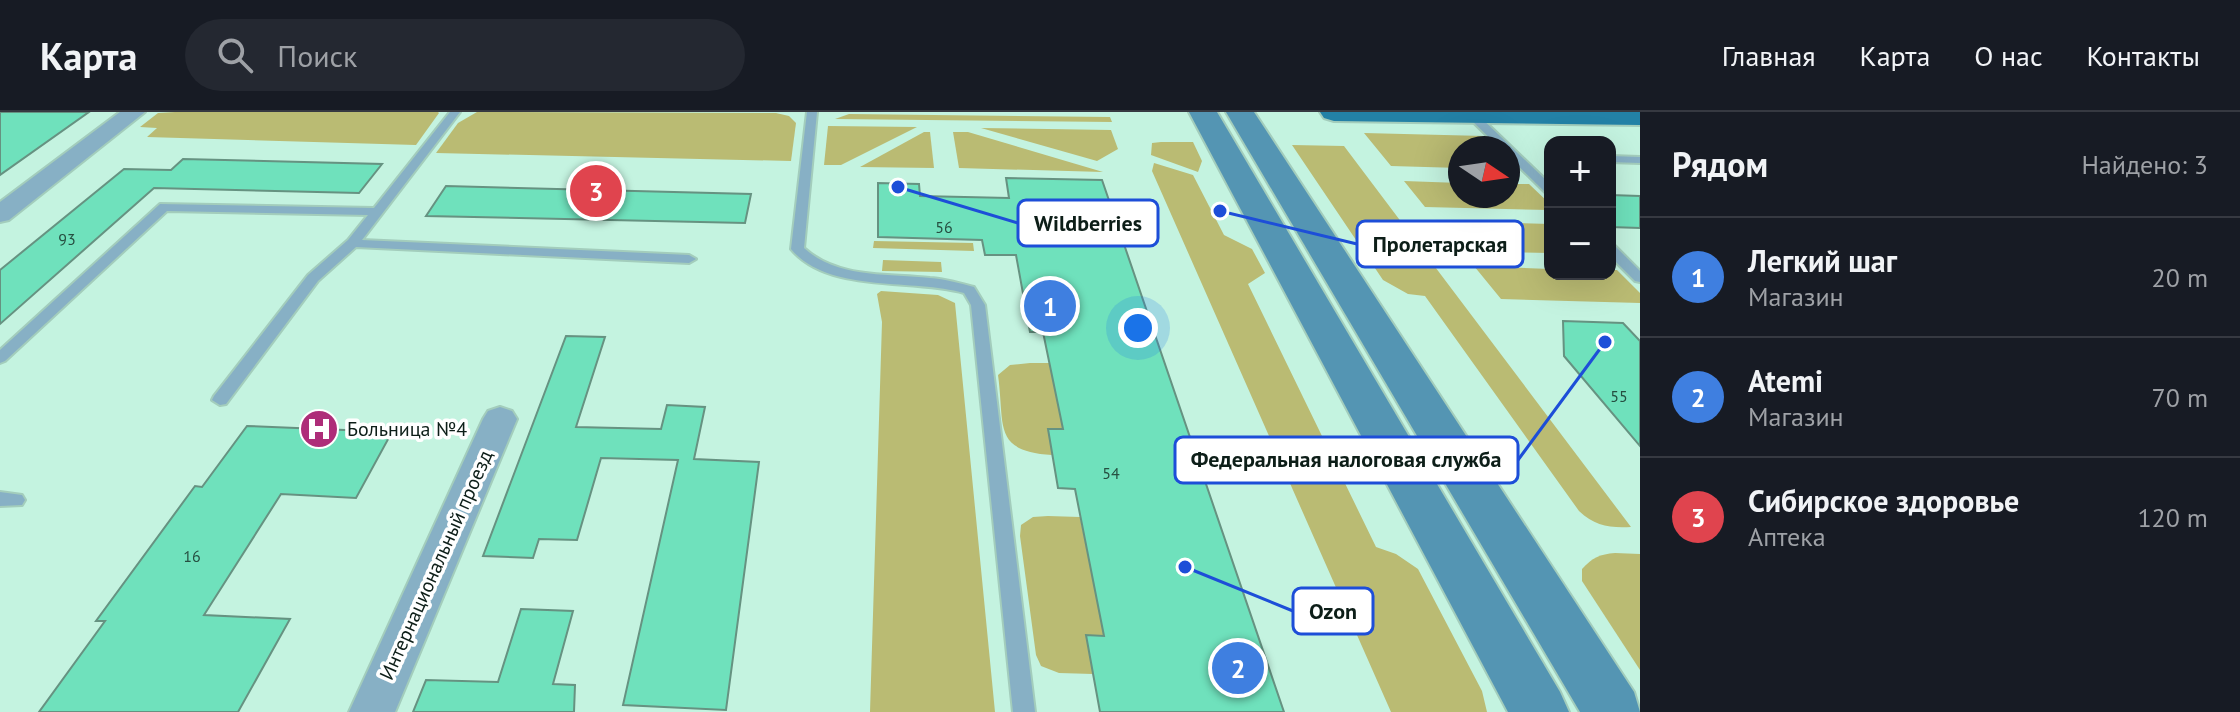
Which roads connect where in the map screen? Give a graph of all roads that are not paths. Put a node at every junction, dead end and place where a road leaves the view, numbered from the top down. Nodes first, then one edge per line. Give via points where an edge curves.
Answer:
1 (134, 112) edge
2 (455, 112) edge
3 (812, 112) edge
4 (1203, 112) edge
5 (1240, 112) edge
6 (1334, 112) edge
7 (1471, 114) edge
8 (1640, 116) edge
9 (1494, 136) edge
10 (1616, 159) edge
11 (1640, 160) edge
12 (1520, 161) edge
13 (1544, 184) edge
14 (376, 212) junction
15 (0, 214) edge
16 (353, 243) junction
17 (1616, 255) edge
18 (689, 259) dead end
19 (1640, 278) edge
20 (0, 358) edge
21 (220, 400) dead end
22 (500, 419) dead end
23 (372, 712) edge
24 (1024, 712) edge
25 (1539, 712) edge
26 (1613, 712) edge

1 - 15 street
2 - 14 lane
3 - 24 lane via 797,249 805,259 837,273 951,285 969,290 978,305
4 - 25 main road
5 - 26 main road
6 - 7 main road
7 - 8 main road
7 - 9 lane
10 - 11 lane
12 - 13 lane
14 - 16 lane
14 - 20 lane via 164,207
16 - 18 lane
16 - 21 lane via 313,278
17 - 19 lane
22 - 23 street, Интернациональный проезд

